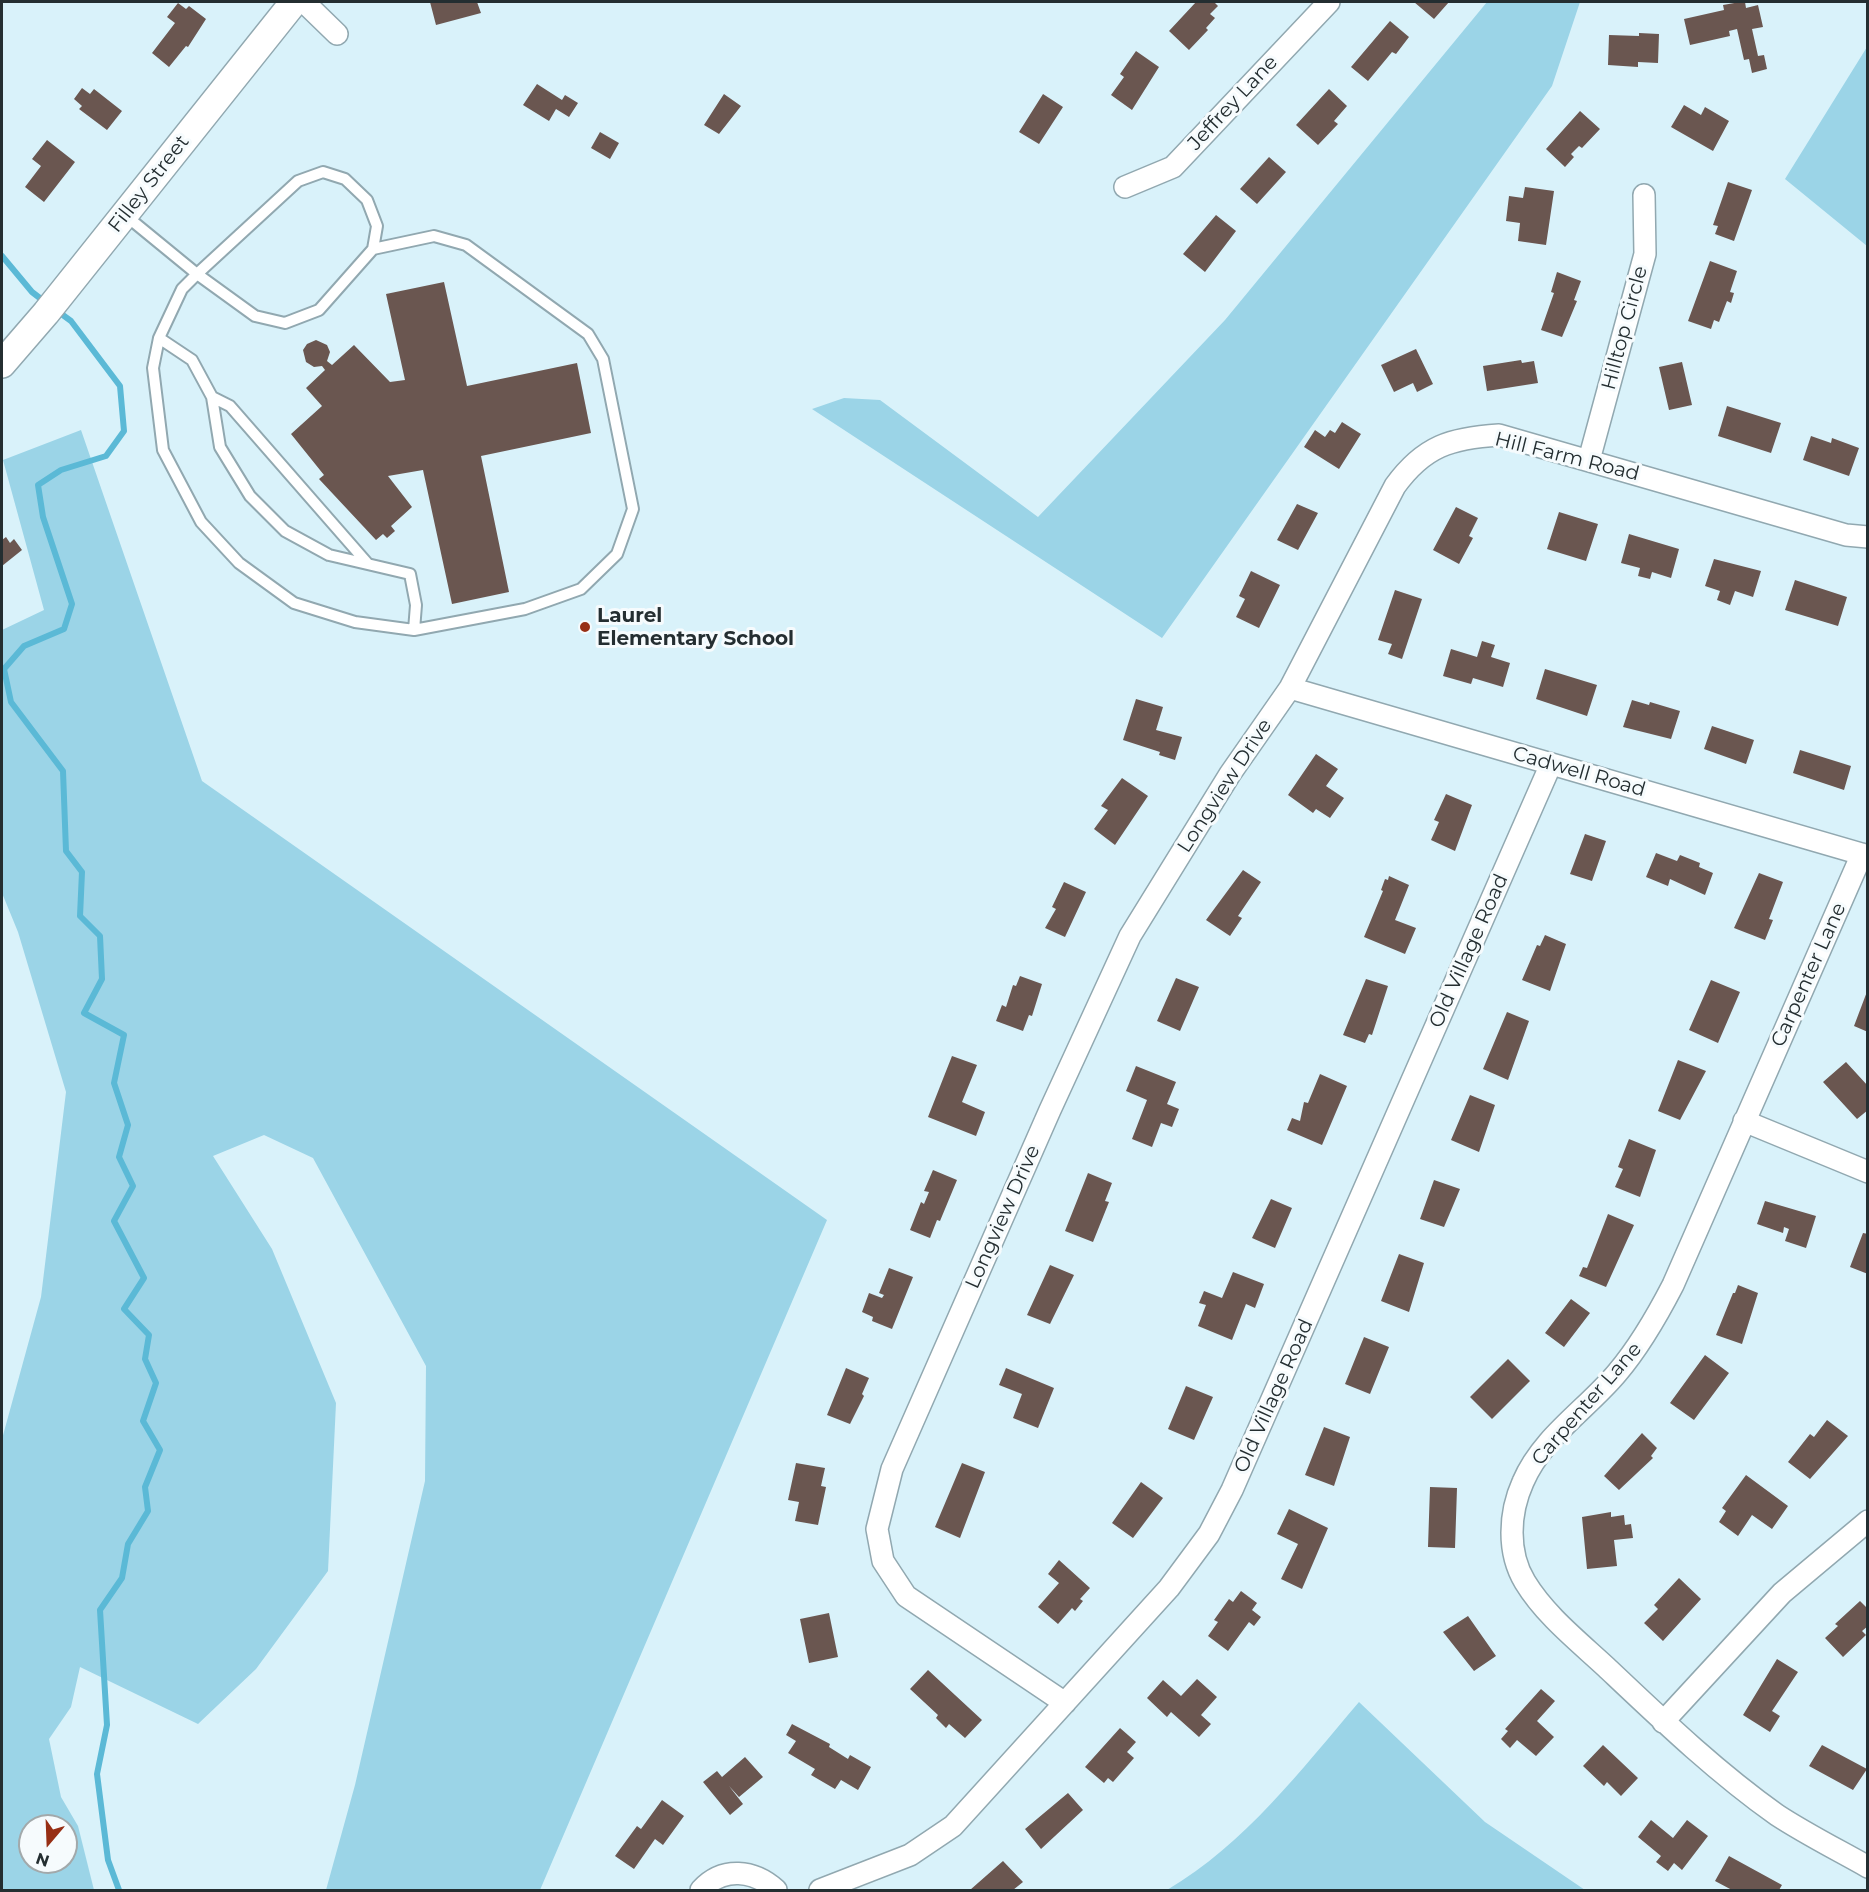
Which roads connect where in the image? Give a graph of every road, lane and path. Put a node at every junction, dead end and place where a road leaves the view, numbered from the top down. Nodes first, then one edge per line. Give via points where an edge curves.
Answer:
1 (294, 2) edge
2 (304, 2) edge
3 (1329, 2) edge
4 (337, 33) dead end
5 (1125, 187) dead end
6 (1644, 195) dead end
7 (124, 215) junction
8 (373, 249) junction
9 (196, 274) junction
10 (159, 338) junction
11 (2, 364) edge
12 (212, 397) junction
13 (1589, 460) junction
14 (1868, 537) edge
15 (368, 564) junction
16 (414, 630) junction
17 (1290, 688) junction
18 (1551, 764) junction
19 (1865, 855) edge
20 (1744, 1121) junction
21 (1868, 1172) edge
22 (1868, 1521) edge
23 (1065, 1702) junction
24 (1663, 1722) junction
25 (1868, 1867) edge
26 (701, 1890) edge
27 (776, 1890) edge
28 (820, 1890) edge

1 - 7 street, Filley Street
2 - 4 street
3 - 5 street, Jeffrey Lane via 1173,167
6 - 13 street, Hilltop Circle via 1645,254
7 - 9 lane
7 - 11 street, Filley Street
8 - 9 lane via 319,310 285,323 255,316
8 - 9 lane via 377,226 367,200 345,179 323,172 298,181
8 - 16 lane via 434,237 466,245 588,334 603,359 633,509 617,554 581,589 525,609
9 - 10 lane via 182,289
10 - 12 lane via 192,360
10 - 16 lane via 153,368 163,450 201,522 239,563 294,603 356,622
12 - 15 lane via 230,406
12 - 15 lane via 220,447 250,496 285,531 329,555
13 - 14 street, Hill Farm Road via 1846,535
13 - 17 street, Hill Farm Road via 1499,435 1466,437 1437,446 1409,466
15 - 16 lane via 410,574 416,605
17 - 18 street, Cadwell Road
17 - 23 street, Longview Drive via 1230,774 1130,936 892,1469 877,1529 883,1562 906,1596
18 - 19 street, Cadwell Road
18 - 23 street, Old Village Road via 1232,1490 1209,1534 1169,1588
19 - 20 street, Carpenter Lane
20 - 21 street
20 - 24 street, Carpenter Lane via 1651,1327 1617,1373 1544,1447 1523,1481 1513,1512 1515,1555 1525,1581 1548,1612
22 - 24 street via 1782,1593
23 - 28 street, Old Village Road via 953,1826 910,1855
24 - 25 street, Carpenter Lane via 1710,1764 1779,1816
26 - 27 street via 721,1876 736,1873 758,1878

